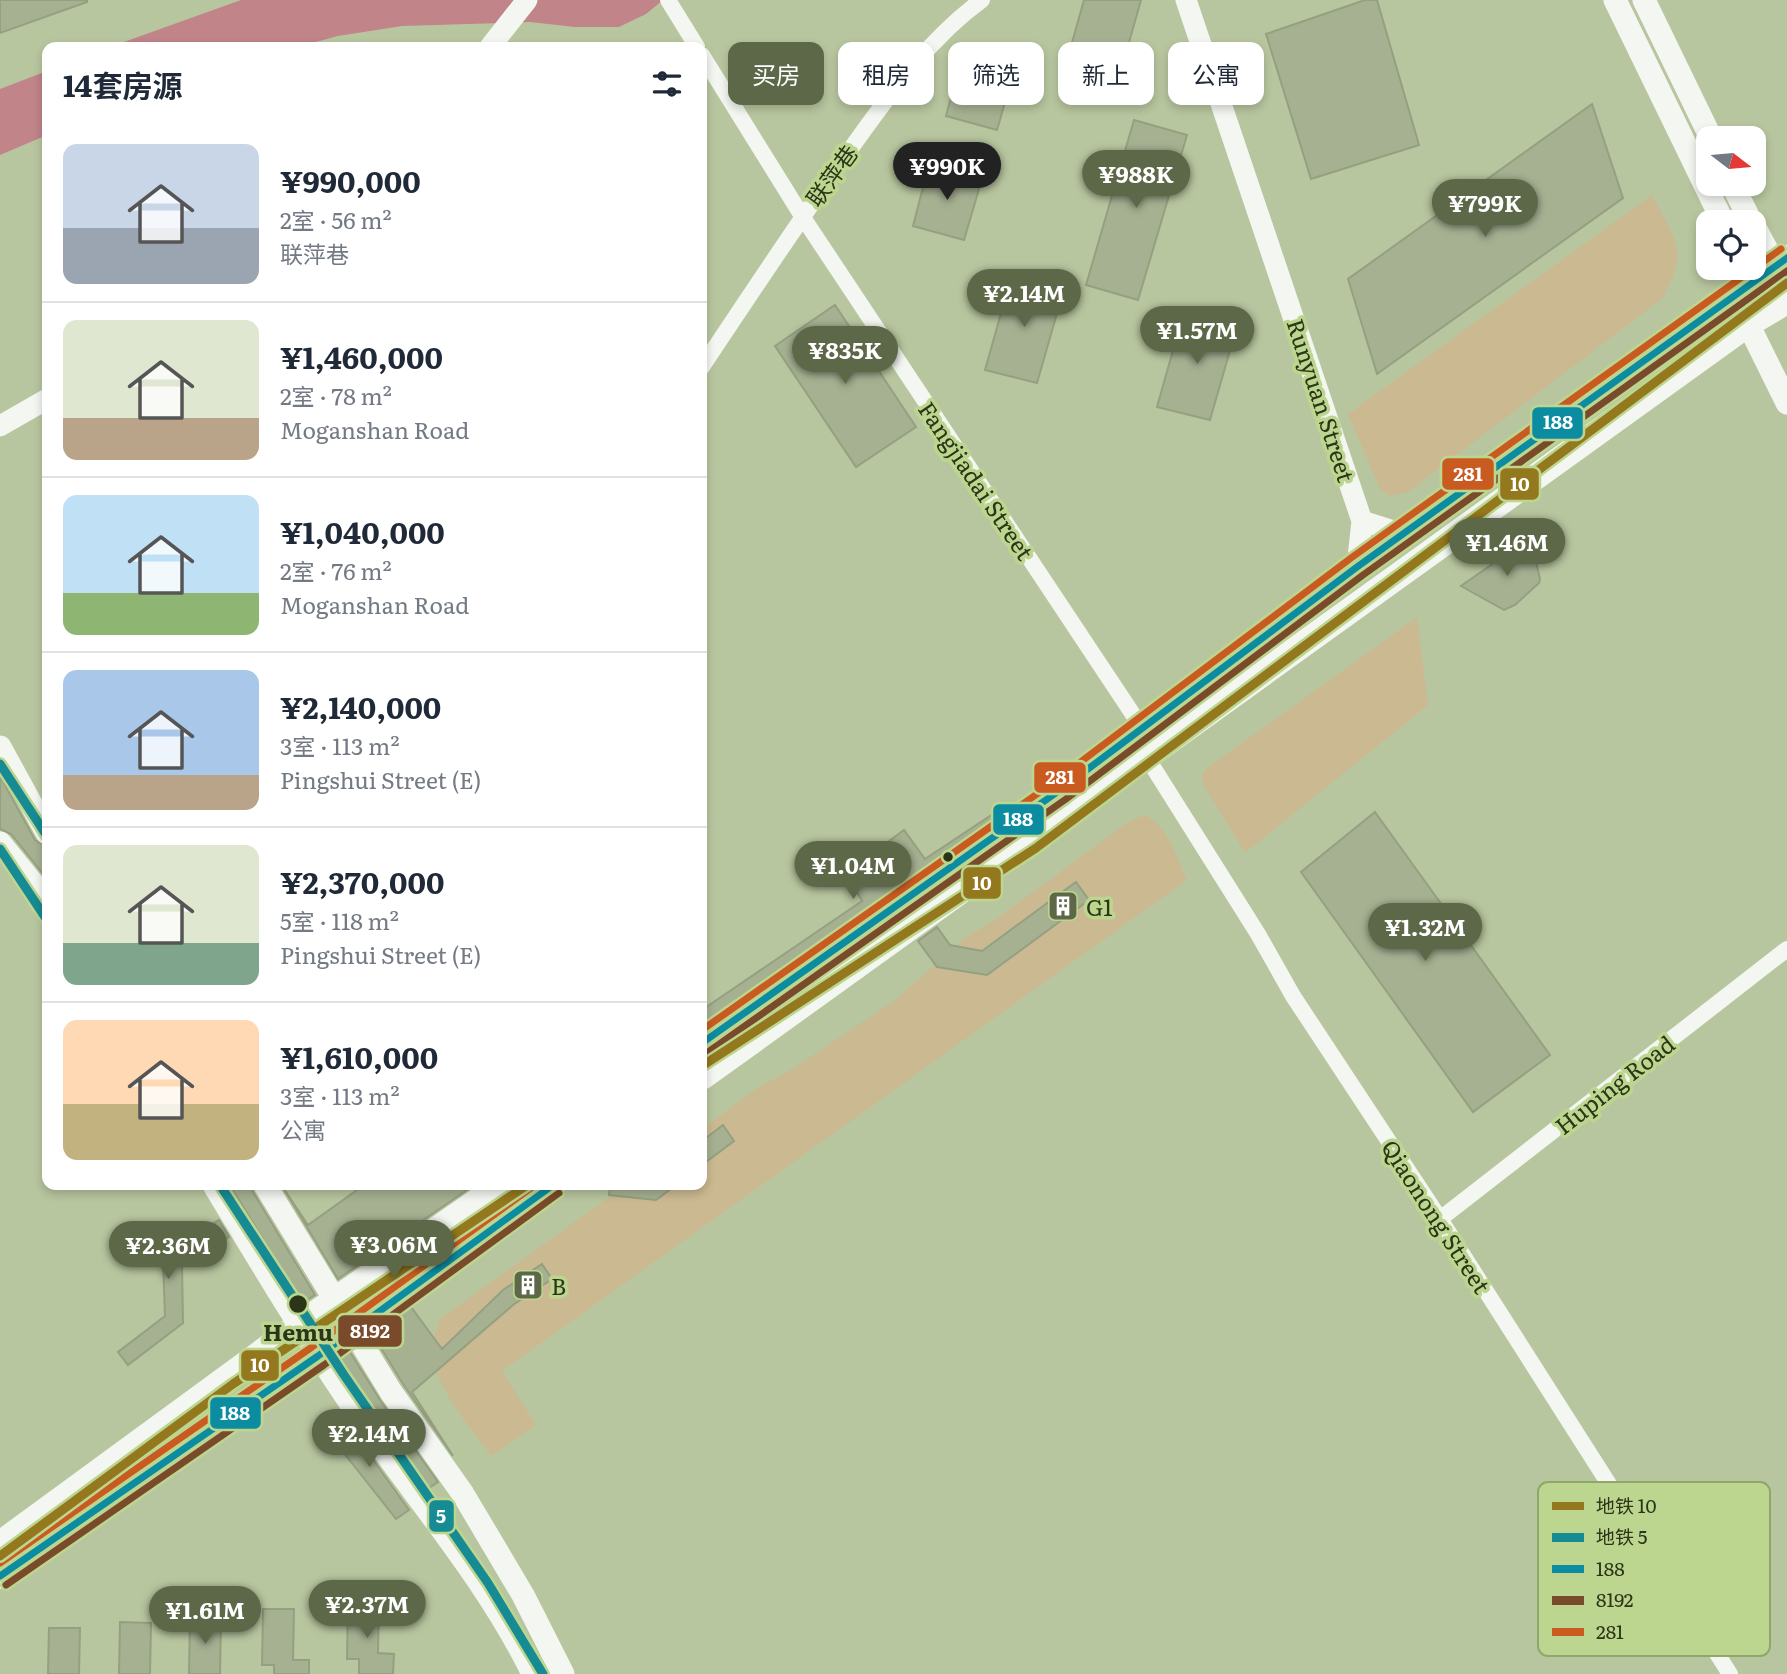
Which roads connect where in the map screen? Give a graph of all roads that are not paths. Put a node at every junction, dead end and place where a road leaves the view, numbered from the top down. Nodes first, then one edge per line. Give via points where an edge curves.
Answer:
1 (527, 0) edge
2 (668, 0) edge
3 (982, 0) edge
4 (1186, 0) edge
5 (1615, 0) edge
6 (1644, 0) edge
7 (494, 42) edge
8 (694, 42) edge
9 (707, 63) edge
10 (1705, 126) edge
11 (1717, 210) edge
12 (802, 216) junction
13 (1766, 245) edge
14 (1783, 270) edge
15 (1742, 280) edge
16 (1750, 280) edge
17 (1787, 301) edge
18 (1748, 324) junction
19 (707, 360) edge
20 (42, 402) edge
21 (1787, 402) edge
22 (0, 426) edge
23 (1362, 521) junction
24 (1403, 534) junction
25 (1357, 567) junction
26 (1142, 728) junction
27 (0, 747) edge
28 (1146, 756) junction
29 (42, 825) edge
30 (0, 843) edge
31 (42, 895) edge
32 (1787, 949) edge
33 (707, 1039) edge
34 (707, 1073) edge
35 (217, 1190) edge
36 (268, 1190) edge
37 (494, 1190) edge
38 (545, 1190) edge
39 (1440, 1219) junction
40 (337, 1301) junction
41 (299, 1325) junction
42 (353, 1329) junction
43 (318, 1356) junction
44 (1608, 1482) edge
45 (0, 1544) edge
46 (0, 1576) edge
47 (1719, 1656) edge
48 (533, 1674) edge
49 (563, 1674) edge
50 (1730, 1674) edge

1 - 7 street
2 - 8 street
3 - 12 street, 联萍巷 via 905,73
4 - 23 street, Runyuan Street
5 - 11 main road
6 - 10 main road
9 - 12 street, Fangjiadai Street
12 - 19 street, 联萍巷
12 - 26 street, Fangjiadai Street
13 - 14 main road
15 - 24 main road
16 - 18 main road
17 - 18 main road
18 - 21 main road
18 - 28 main road
20 - 22 street
23 - 24 street
23 - 25 street, Runyuan Street
24 - 25 main road
25 - 26 main road
26 - 33 main road
27 - 29 main road
28 - 34 main road
28 - 39 street, Qiaonong Street via 1293,996
30 - 31 main road
32 - 39 street, Huping Road
35 - 41 main road
36 - 40 main road
37 - 40 main road
38 - 42 main road
39 - 44 street, Qiaonong Street
40 - 41 main road
40 - 42 main road
41 - 43 main road
41 - 45 main road
42 - 43 main road
42 - 49 main road via 463,1494
43 - 46 main road
43 - 48 main road via 467,1567
47 - 50 street, Qiaonong Street

